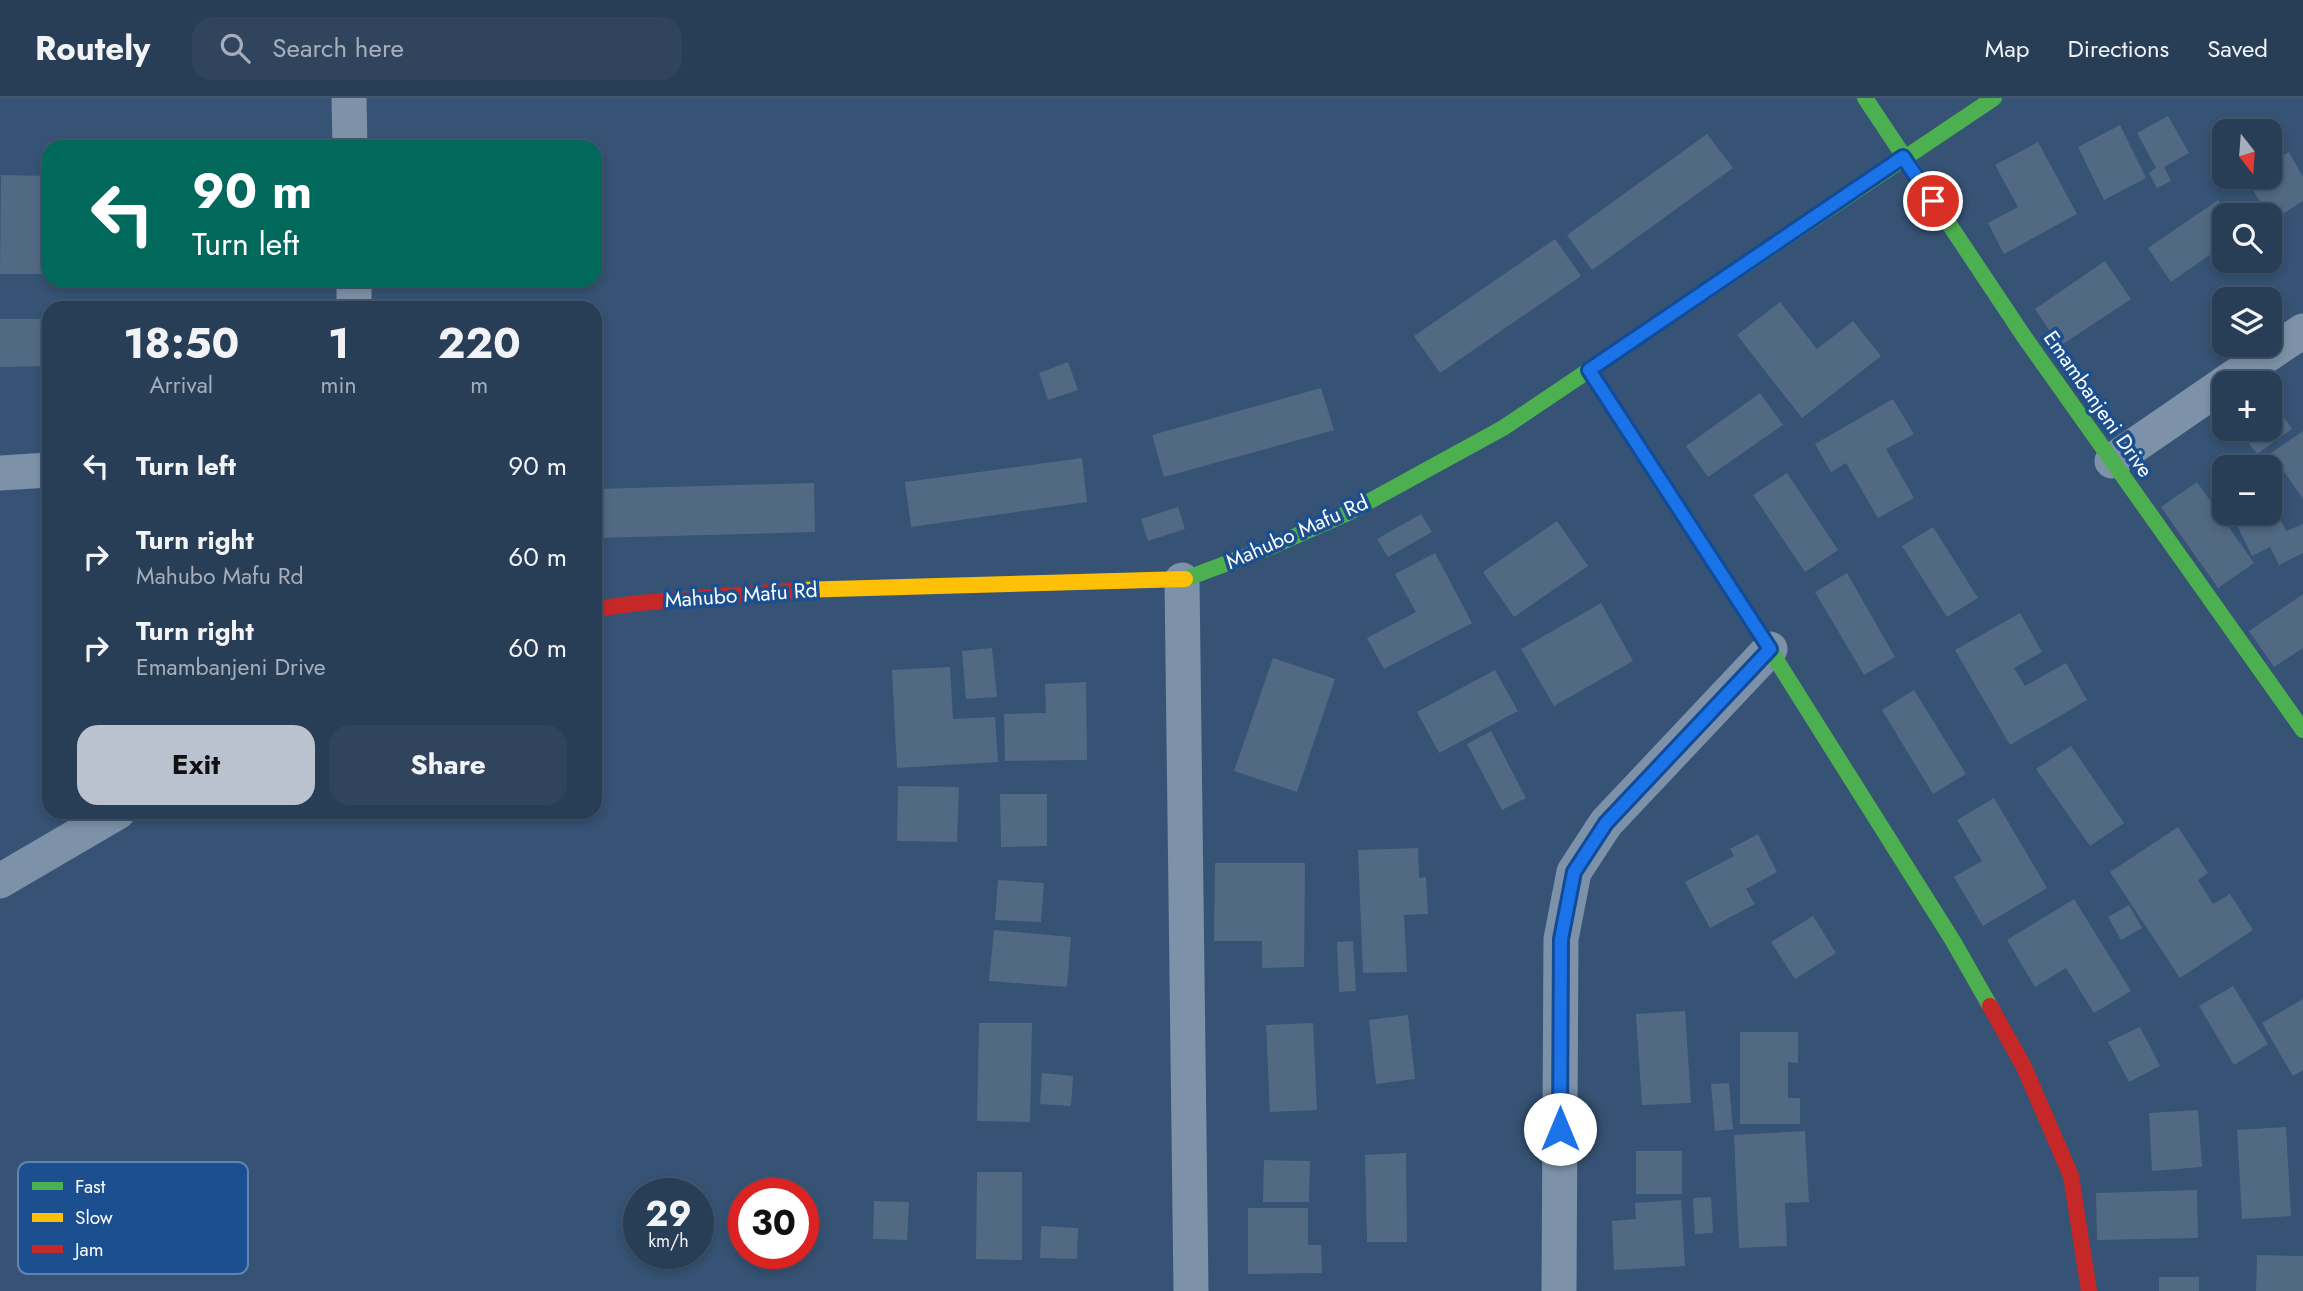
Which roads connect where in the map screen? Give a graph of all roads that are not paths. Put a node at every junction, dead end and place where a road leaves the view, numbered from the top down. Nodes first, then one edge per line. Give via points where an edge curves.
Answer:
1 (349, 98) edge
2 (1865, 98) edge
3 (1994, 98) edge
4 (350, 140) edge
5 (1903, 157) junction
6 (2303, 331) edge
7 (1589, 370) junction
8 (2244, 371) edge
9 (2212, 393) edge
10 (2112, 461) junction
11 (42, 470) edge
12 (0, 473) edge
13 (1182, 580) junction
14 (602, 609) edge
15 (1770, 649) junction
16 (2303, 730) edge
17 (106, 819) edge
18 (0, 881) edge
19 (1191, 1291) edge
20 (1559, 1291) edge
21 (2089, 1291) edge

1 - 4 street
2 - 5 street, Emambanjeni Drive
3 - 5 street, Mahubo Mafu Rd
5 - 7 street, Mahubo Mafu Rd
5 - 10 street, Emambanjeni Drive
6 - 8 street
7 - 13 street, Mahubo Mafu Rd via 1503,428 1348,513
7 - 15 street
9 - 10 street
10 - 16 street, Emambanjeni Drive
11 - 12 street
13 - 14 street, Mahubo Mafu Rd via 807,589
13 - 19 street
15 - 20 street via 1606,823 1574,872 1561,939
15 - 21 street via 1953,941 2024,1067 2071,1176
17 - 18 street

